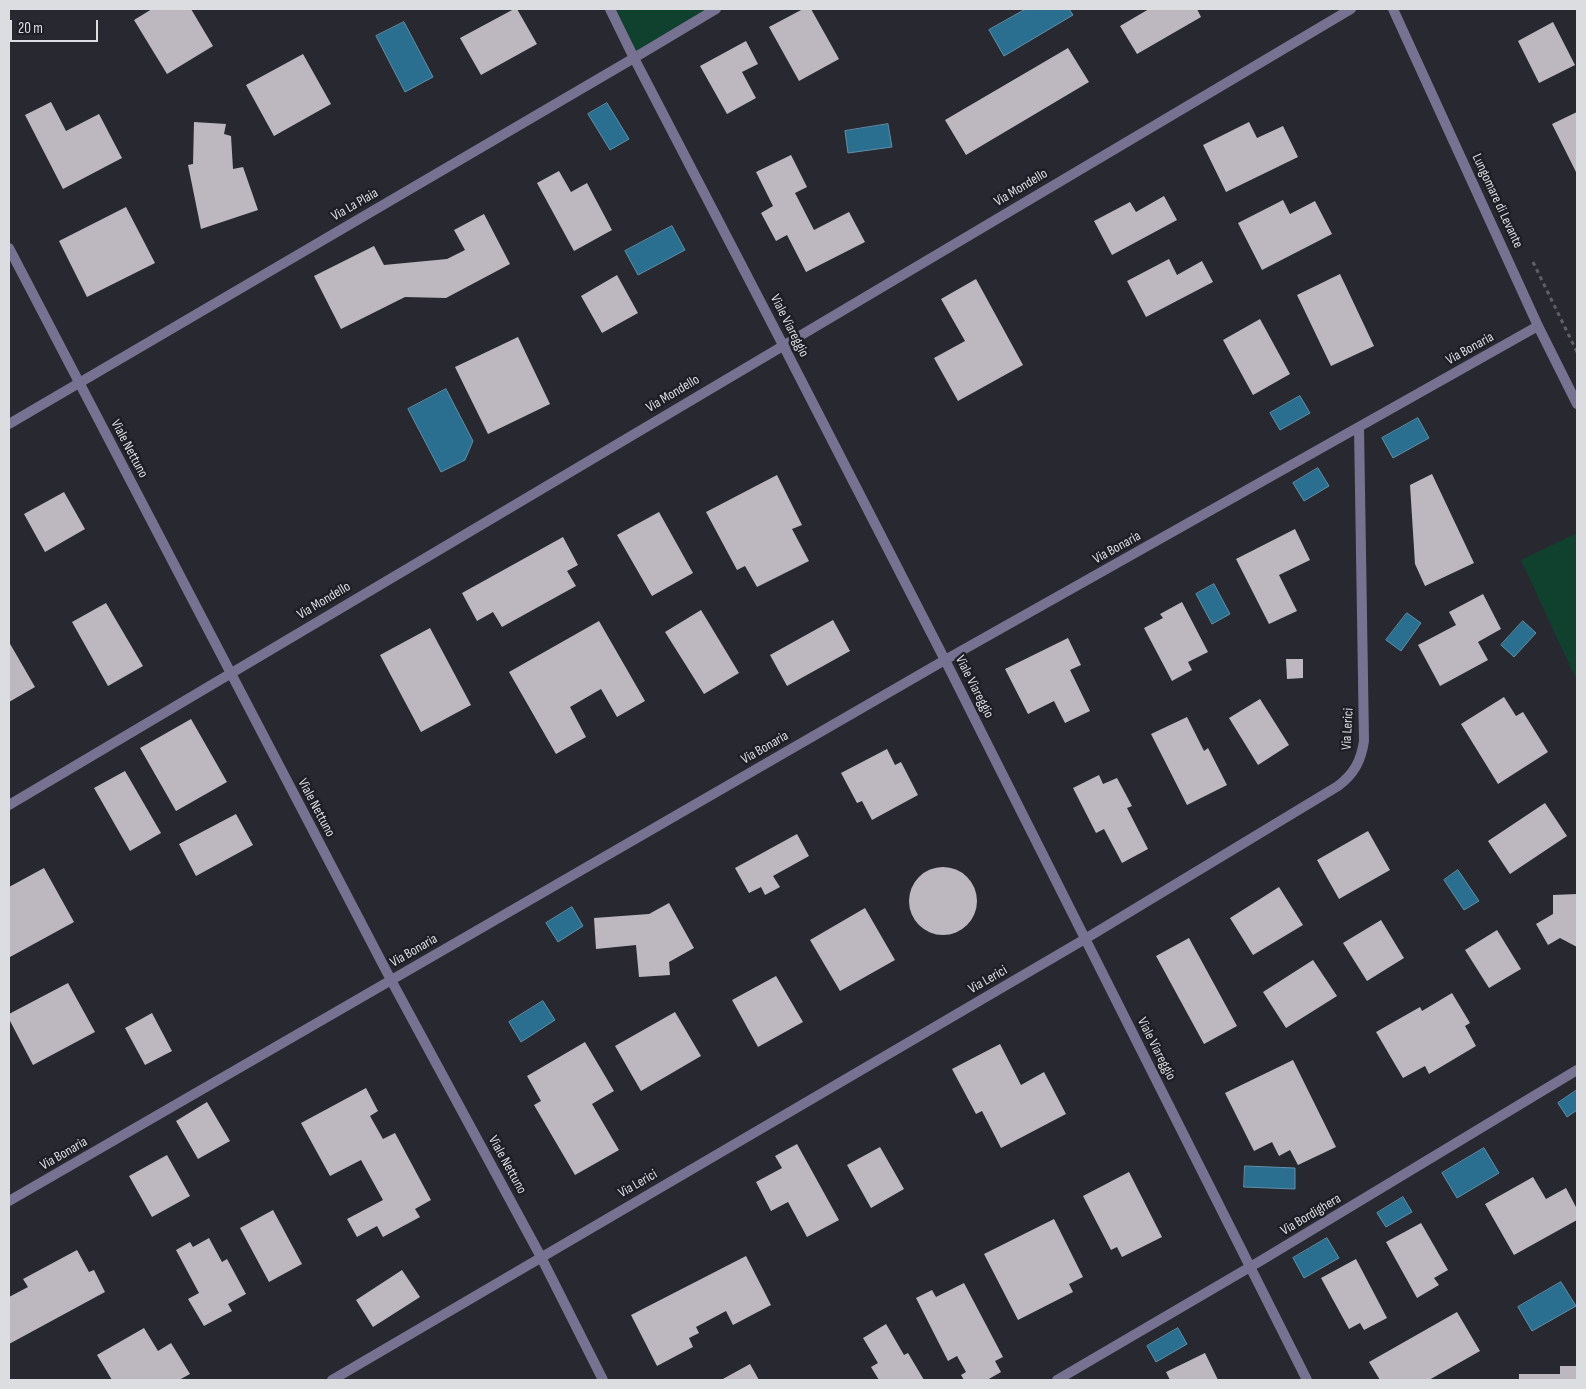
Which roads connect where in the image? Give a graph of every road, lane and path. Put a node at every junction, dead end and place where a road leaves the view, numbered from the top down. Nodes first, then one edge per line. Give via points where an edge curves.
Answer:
1 (610, 9) edge
2 (716, 9) edge
3 (1352, 9) edge
4 (1393, 9) edge
5 (634, 58) junction
6 (9, 248) edge
7 (1538, 326) junction
8 (783, 345) junction
9 (78, 382) junction
10 (1577, 404) edge
11 (9, 424) edge
12 (1359, 427) junction
13 (945, 660) junction
14 (230, 673) junction
15 (9, 805) edge
16 (1085, 939) junction
17 (391, 980) junction
18 (1577, 1070) edge
19 (9, 1201) edge
20 (541, 1257) junction
21 (1250, 1267) junction
22 (332, 1380) edge
23 (603, 1380) edge
24 (1057, 1380) edge
25 (1307, 1380) edge

1 - 5 street, Viale Viareggio
2 - 5 street, Via La Plaia
3 - 8 street, Via Mondello
4 - 7 street, Lungomare di Levante
5 - 8 street, Viale Viareggio
5 - 9 street, Via La Plaia
6 - 9 street, Viale Nettuno
7 - 10 street, Lungomare di Levante
7 - 12 street, Via Bonaria
8 - 13 street, Viale Viareggio
8 - 14 street, Via Mondello
9 - 11 street, Via La Plaia
9 - 14 street, Viale Nettuno
12 - 13 street, Via Bonaria
12 - 16 street, Via Lerici via 1364,735 1358,764 1338,786
13 - 16 street, Viale Viareggio
13 - 17 street, Via Bonaria
14 - 15 street, Via Mondello
14 - 17 street, Viale Nettuno
16 - 20 street, Via Lerici
16 - 21 street, Viale Viareggio
17 - 19 street, Via Bonaria
17 - 20 street, Viale Nettuno
18 - 21 street, Via Bordighera
20 - 22 street, Via Lerici
20 - 23 street, Viale Nettuno
21 - 24 street, Via Bordighera
21 - 25 street, Viale Viareggio

